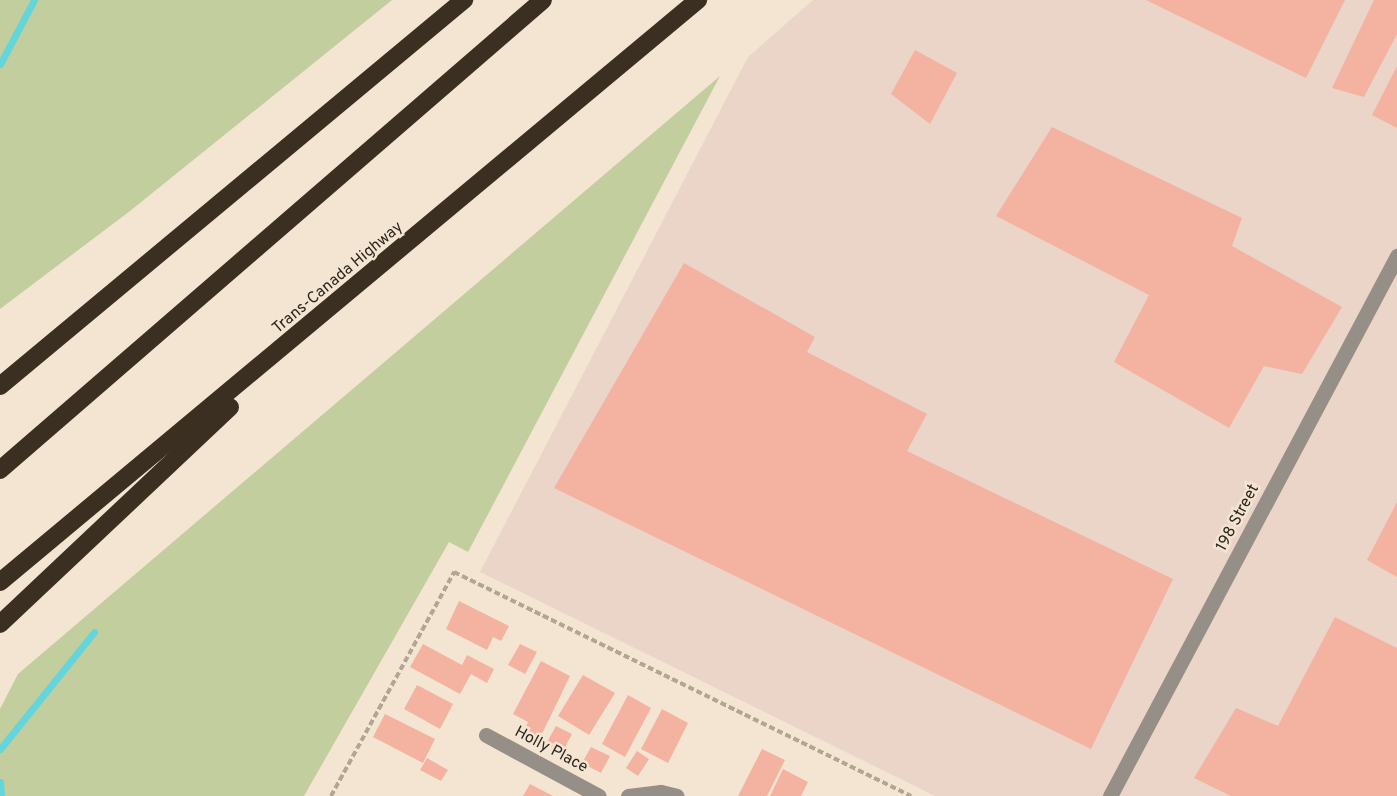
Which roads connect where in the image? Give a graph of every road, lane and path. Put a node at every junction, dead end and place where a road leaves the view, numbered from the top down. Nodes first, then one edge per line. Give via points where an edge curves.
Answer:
1 (464, 0) edge
2 (543, 0) edge
3 (698, 0) edge
4 (1397, 256) edge
5 (364, 281) junction
6 (0, 386) edge
7 (0, 470) edge
8 (0, 582) edge
9 (0, 624) edge
10 (486, 735) dead end
11 (331, 796) edge
12 (599, 796) edge
13 (628, 796) edge
14 (677, 796) edge
15 (911, 796) edge
16 (1110, 796) edge

1 - 6 highway
2 - 7 highway
3 - 5 highway, Trans-Canada Highway
4 - 16 street, 198 Street
5 - 8 highway, Trans-Canada Highway
5 - 9 highway
10 - 12 street, Holly Place
11 - 15 path via 454,572
13 - 14 street via 655,792

